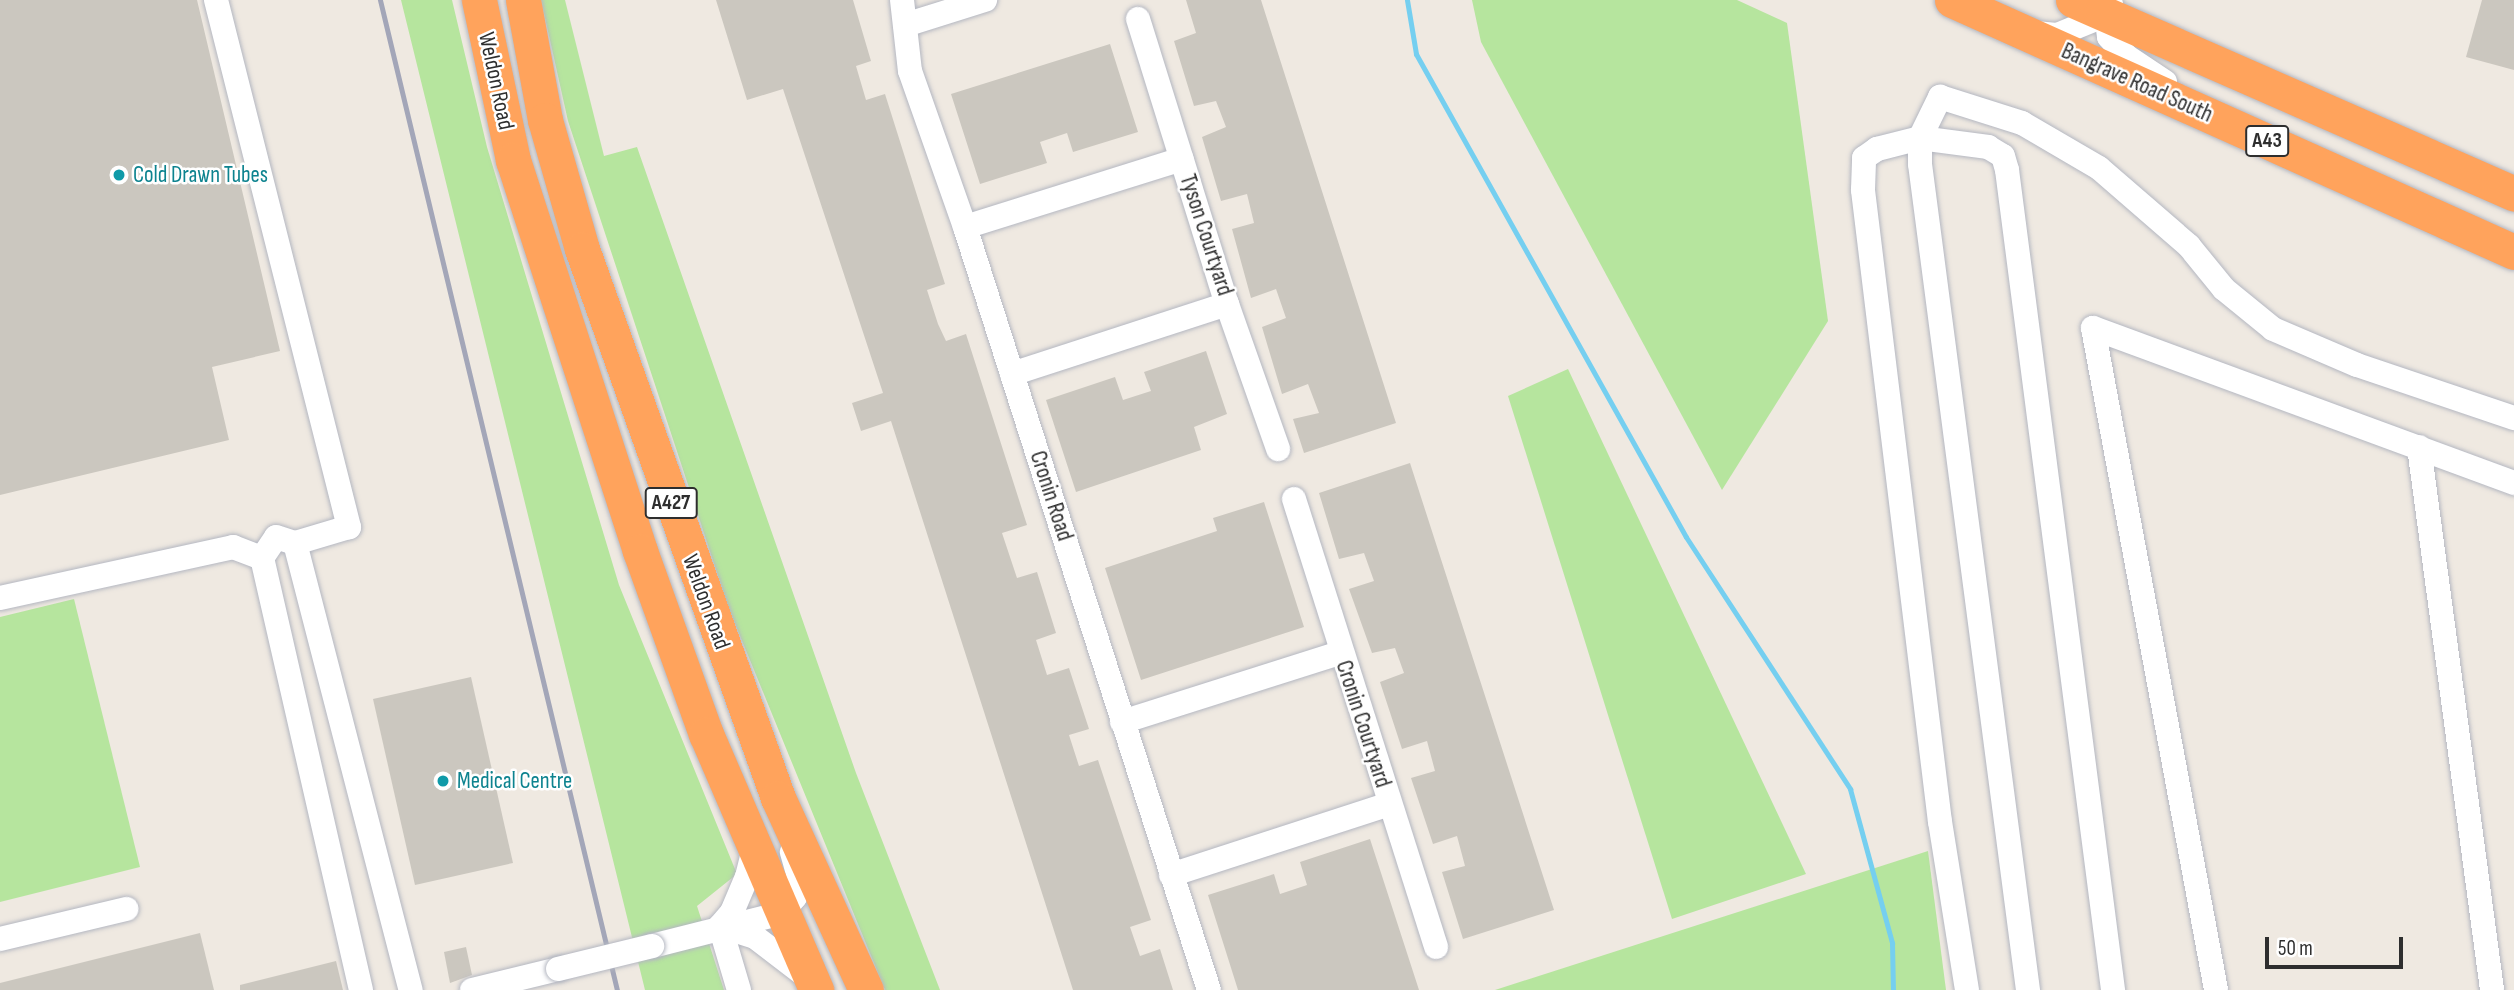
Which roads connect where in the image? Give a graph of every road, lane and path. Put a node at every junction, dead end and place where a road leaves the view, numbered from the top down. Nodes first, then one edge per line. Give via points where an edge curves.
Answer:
1 (216, 0) edge
2 (479, 0) edge
3 (523, 0) edge
4 (902, 0) edge
5 (985, 0) edge
6 (1952, 0) edge
7 (2073, 0) edge
8 (2110, 7) edge
9 (1138, 19) dead end
10 (905, 25) junction
11 (2021, 31) junction
12 (2239, 129) junction
13 (1920, 138) junction
14 (1182, 159) junction
15 (2514, 194) edge
16 (965, 228) junction
17 (2514, 252) edge
18 (1227, 304) junction
19 (1012, 374) junction
20 (2514, 418) edge
21 (2419, 447) junction
22 (1278, 450) dead end
23 (2514, 483) edge
24 (1293, 499) dead end
25 (295, 543) junction
26 (262, 558) junction
27 (0, 598) edge
28 (1340, 653) junction
29 (1122, 722) junction
30 (778, 798) junction
31 (1389, 804) junction
32 (754, 848) junction
33 (1171, 875) junction
34 (126, 909) dead end
35 (782, 913) junction
36 (720, 926) junction
37 (0, 939) edge
38 (1436, 947) dead end
39 (814, 986) edge
40 (361, 990) edge
41 (411, 990) edge
42 (472, 990) edge
43 (739, 990) edge
44 (866, 990) edge
45 (1209, 990) edge
46 (1966, 990) edge
47 (2028, 990) edge
48 (2113, 990) edge
49 (2216, 990) edge
50 (2492, 990) edge

1 - 25 street via 349,527
2 - 32 highway, Weldon Road / A427 via 513,160 631,525 706,734
3 - 30 highway, Weldon Road / A427 via 545,120 582,249
4 - 10 street, Cronin Road
5 - 10 street
6 - 11 highway, Bangrave Road South / A43
7 - 8 highway, A43
8 - 11 street via 2057,36
8 - 12 street via 2109,37 2126,56
8 - 15 highway, A43
9 - 14 street, Tyson Courtyard
10 - 16 street, Cronin Road via 910,71
11 - 12 highway, Bangrave Road South / A43
12 - 17 highway, Bangrave Road South / A43
13 - 20 street via 1940,97 2022,123 2099,168 2189,246 2224,289 2273,329 2357,365
13 - 46 street via 1877,149 1864,158 1863,190 1940,822
13 - 47 street
13 - 48 street via 1988,147 2003,156 2007,170
14 - 16 street
14 - 18 street, Tyson Courtyard
16 - 19 street, Cronin Road
18 - 19 street
18 - 22 street, Tyson Courtyard
19 - 29 street, Cronin Road
21 - 23 street
21 - 49 street via 2093,328
21 - 50 street
24 - 28 street, Cronin Courtyard
25 - 26 street via 276,537
25 - 41 street
26 - 27 street via 233,547
26 - 40 street
28 - 29 street
28 - 31 street, Cronin Courtyard
29 - 33 street, Cronin Road
30 - 35 street via 799,877 795,897
30 - 44 highway, Weldon Road / A427
31 - 33 street
31 - 38 street, Cronin Courtyard
32 - 35 highway, Weldon Road / A427
32 - 36 street via 737,900
33 - 45 street, Cronin Road
34 - 37 street
35 - 36 street
35 - 39 highway, Weldon Road / A427
36 - 39 street via 755,937
36 - 42 street, bridge
36 - 43 street

